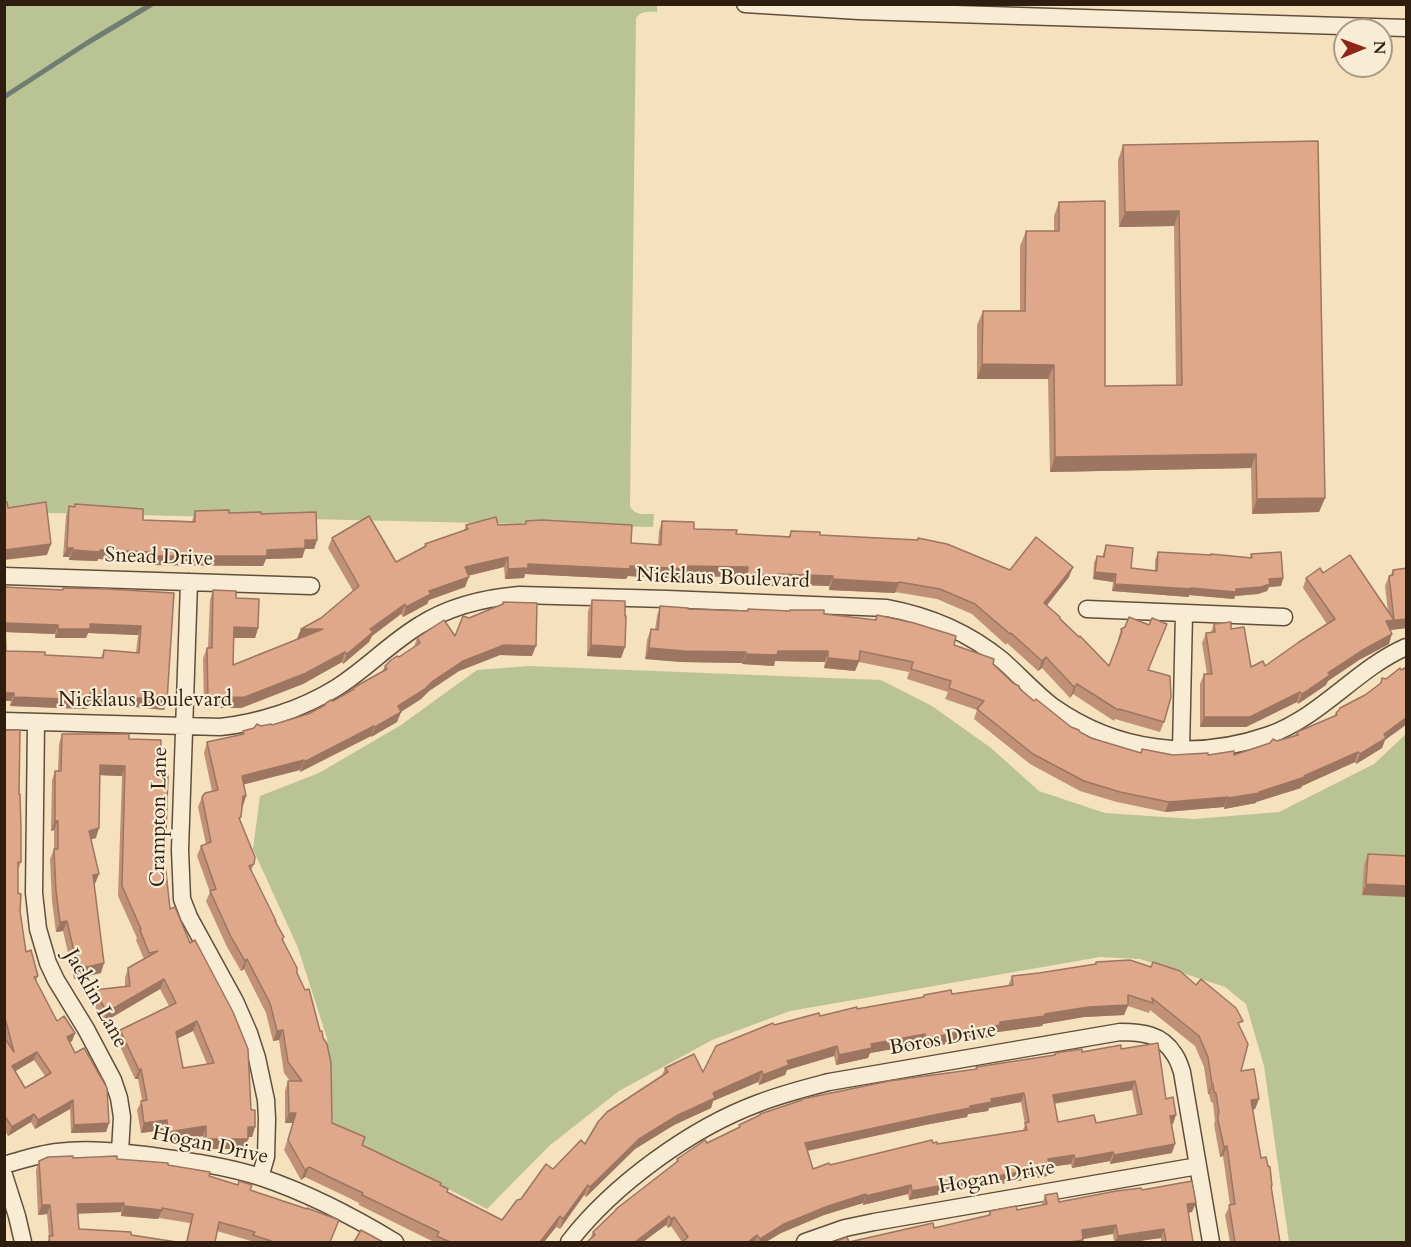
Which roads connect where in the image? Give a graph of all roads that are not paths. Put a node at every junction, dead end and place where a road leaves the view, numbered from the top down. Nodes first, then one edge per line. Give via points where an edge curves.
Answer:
1 (745, 4) edge
2 (1407, 28) edge
3 (4, 576) edge
4 (189, 582) junction
5 (311, 586) dead end
6 (1087, 609) dead end
7 (1185, 613) junction
8 (1284, 617) dead end
9 (1407, 647) edge
10 (4, 721) edge
11 (36, 722) junction
12 (184, 726) junction
13 (1181, 750) junction
14 (120, 1152) junction
15 (4, 1165) edge
16 (1198, 1166) junction
17 (4, 1175) edge
18 (260, 1177) junction
19 (23, 1242) edge
20 (395, 1242) edge
21 (569, 1242) edge
22 (805, 1242) edge
23 (1211, 1242) edge

1 - 2 street
3 - 4 street, Snead Drive
4 - 5 street, Snead Drive
4 - 12 street, Crampton Lane
6 - 7 street
7 - 8 street
7 - 13 street
9 - 13 street, Nicklaus Boulevard via 1292,725 1226,746
10 - 11 street, Nicklaus Boulevard
11 - 12 street, Nicklaus Boulevard
11 - 14 street, Jacklin Lane via 34,893 38,929 56,980 113,1080 122,1117
12 - 13 street, Nicklaus Boulevard via 238,725 319,698 418,625 455,607 508,596 587,597 887,608 924,616 976,641 1036,693 1087,726 1125,742
12 - 18 street, Crampton Lane via 182,898 235,1001 258,1058 267,1119 266,1157
14 - 15 street, Hogan Drive via 57,1152
14 - 18 street, Hogan Drive via 188,1161
16 - 21 street, Boros Drive via 1182,1072 1174,1053 1159,1038 1141,1032 1120,1032 829,1082 758,1103 694,1135 649,1165 610,1197
16 - 22 street, Hogan Drive via 874,1222
16 - 23 street, Boros Drive
17 - 19 street
18 - 20 street, Hogan Drive via 342,1213

